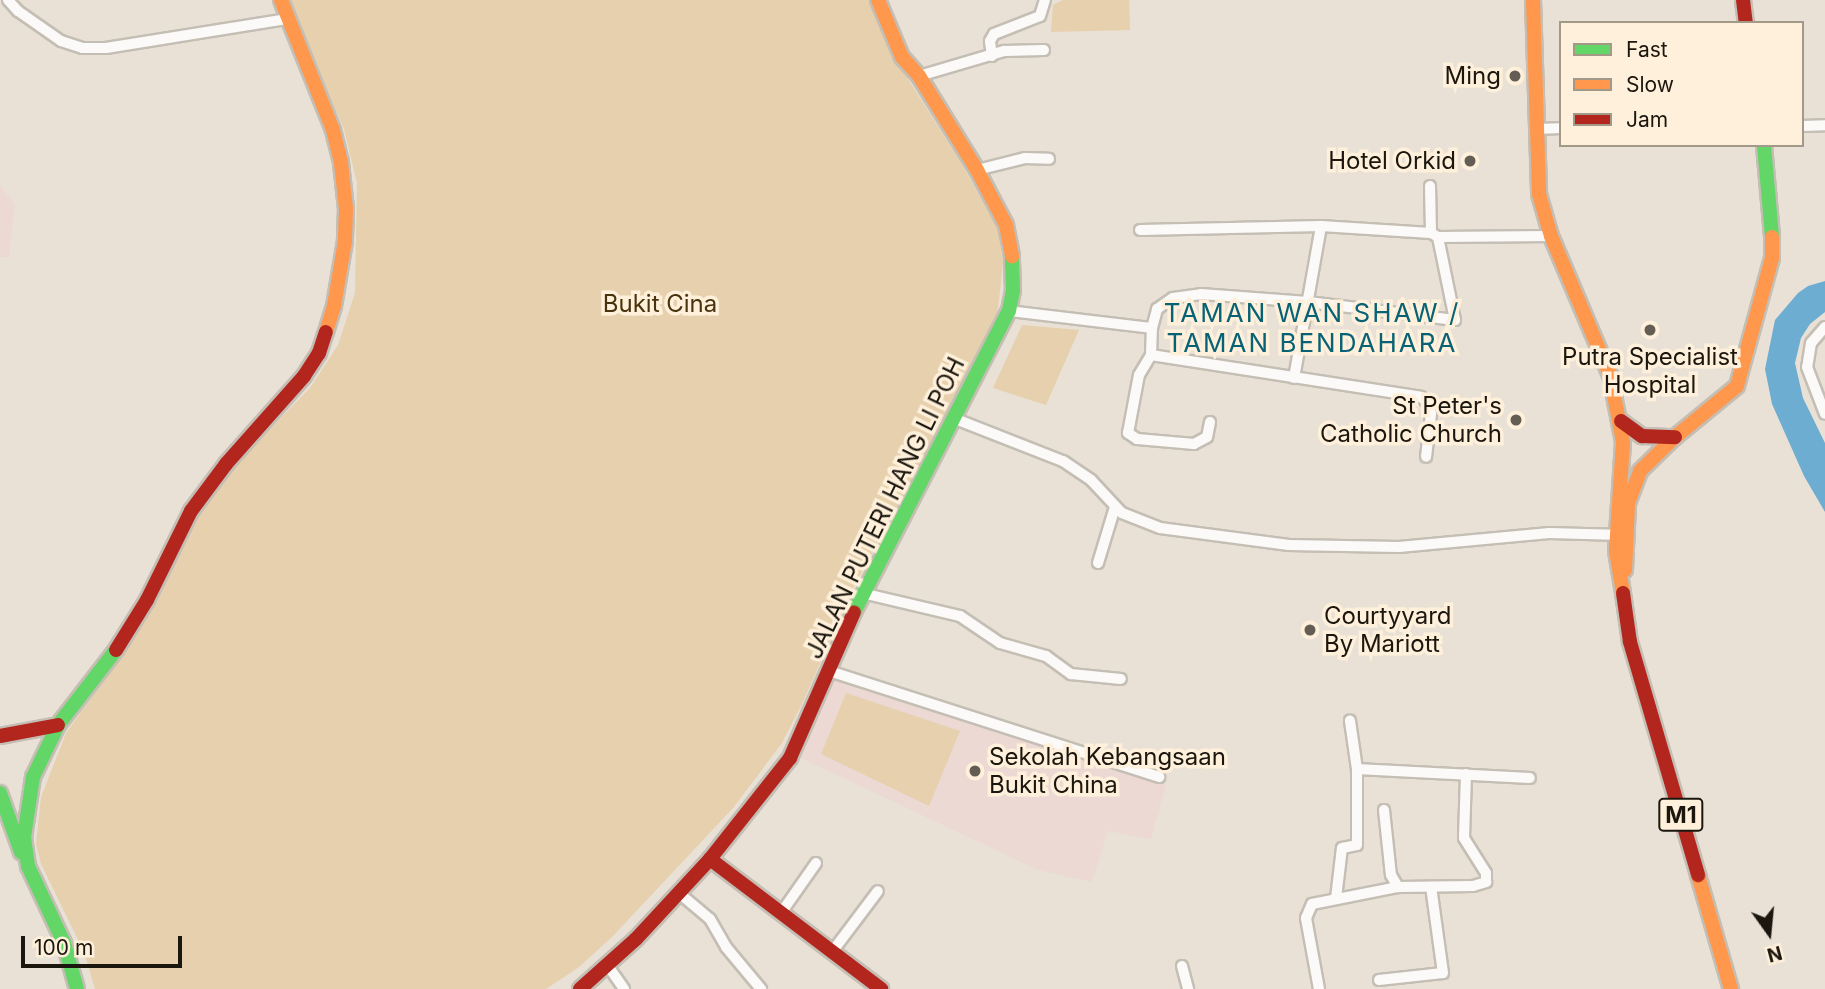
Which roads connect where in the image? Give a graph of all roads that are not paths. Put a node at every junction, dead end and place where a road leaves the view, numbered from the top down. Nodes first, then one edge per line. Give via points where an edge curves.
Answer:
1 (8, 0) edge
2 (281, 0) edge
3 (878, 0) edge
4 (1045, 0) edge
5 (1533, 0) edge
6 (1743, 0) edge
7 (288, 19) junction
8 (1746, 21) edge
9 (1044, 50) dead end
10 (992, 56) junction
11 (919, 76) junction
12 (1825, 125) edge
13 (1804, 126) edge
14 (1559, 128) edge
15 (1536, 129) junction
16 (1765, 147) edge
17 (1049, 159) dead end
18 (978, 170) junction
19 (1430, 186) dead end
20 (1321, 226) junction
21 (1140, 230) dead end
22 (1434, 235) junction
23 (1551, 236) junction
24 (1308, 302) junction
25 (1009, 311) junction
26 (1825, 327) edge
27 (1152, 328) junction
28 (1151, 355) junction
29 (1294, 378) junction
30 (1825, 414) edge
31 (953, 418) junction
32 (1621, 421) junction
33 (1210, 422) dead end
34 (1675, 436) junction
35 (1426, 457) dead end
36 (1115, 507) junction
37 (1621, 535) junction
38 (1098, 563) dead end
39 (1622, 590) junction
40 (862, 593) junction
41 (829, 671) junction
42 (1121, 679) dead end
43 (1350, 721) dead end
44 (58, 725) junction
45 (0, 736) edge
46 (1357, 769) junction
47 (1466, 774) junction
48 (1159, 776) dead end
49 (1530, 778) dead end
50 (0, 793) edge
51 (1384, 810) dead end
52 (710, 859) junction
53 (816, 863) dead end
54 (27, 866) junction
55 (1398, 887) junction
56 (1431, 887) junction
57 (878, 891) dead end
58 (679, 893) junction
59 (1336, 898) junction
60 (781, 913) junction
61 (832, 952) junction
62 (608, 966) junction
63 (1182, 966) dead end
64 (1379, 980) dead end
65 (1318, 984) edge
66 (77, 989) edge
67 (580, 989) edge
68 (624, 989) edge
69 (761, 989) edge
70 (881, 989) edge
71 (1188, 989) edge
72 (1731, 989) edge

1 - 7 street via 61,41 82,48 136,44
2 - 7 main road
3 - 11 main road, JALAN PUTERI HANG LI POH via 902,57
4 - 10 street via 1040,16 994,34
5 - 15 main road
6 - 8 main road
7 - 44 main road via 333,130 346,209 334,306 319,353 207,487 117,648
9 - 10 street
10 - 11 street
11 - 18 main road, JALAN PUTERI HANG LI POH
12 - 13 street
14 - 15 street
15 - 23 main road via 1539,194
16 - 34 main road via 1772,258 1737,386
17 - 18 street via 1025,158
18 - 25 main road, JALAN PUTERI HANG LI POH via 1006,225 1013,290
19 - 22 street
20 - 21 street
20 - 22 street
20 - 24 street
22 - 23 street
22 - 24 street via 1455,320
23 - 32 main road via 1610,375
24 - 27 street via 1201,294 1173,298 1157,309
24 - 29 street
25 - 27 street
25 - 31 main road, JALAN PUTERI HANG LI POH
26 - 30 street via 1811,343 1807,367
27 - 28 street
28 - 29 street
28 - 33 street via 1139,375 1130,411 1130,437 1194,444 1207,437
29 - 35 street via 1421,397 1431,414
31 - 36 street via 1063,461 1091,480
31 - 40 main road, JALAN PUTERI HANG LI POH
32 - 34 main road via 1642,436
32 - 37 main road
34 - 37 main road via 1634,481
36 - 37 street via 1132,519 1160,528 1289,545 1399,547 1539,533
36 - 38 street
37 - 39 main road
37 - 39 main road, M1 via 1616,551
39 - 72 main road, M1 via 1630,642
40 - 41 main road, JALAN PUTERI HANG LI POH
40 - 42 street via 960,616 1000,643 1046,656 1071,674
41 - 48 street
41 - 52 main road, JALAN PUTERI HANG LI POH via 790,758
43 - 46 street
44 - 45 main road
44 - 54 main road via 33,777 26,806
46 - 47 street
46 - 59 street via 1357,845 1342,848
47 - 49 street
47 - 56 street via 1464,838 1486,873 1486,882
50 - 54 main road
51 - 55 street via 1391,875
52 - 58 main road, JALAN PUTERI HANG LI POH
52 - 60 main road
53 - 60 street
54 - 66 main road via 64,943
55 - 56 street
55 - 59 street
56 - 64 street via 1443,973
57 - 61 street
58 - 62 main road, JALAN PUTERI HANG LI POH
58 - 69 street via 710,919 726,947
59 - 65 street via 1312,904 1306,918
60 - 61 main road
61 - 70 main road
62 - 67 main road, JALAN PUTERI HANG LI POH
62 - 68 street
63 - 71 street

